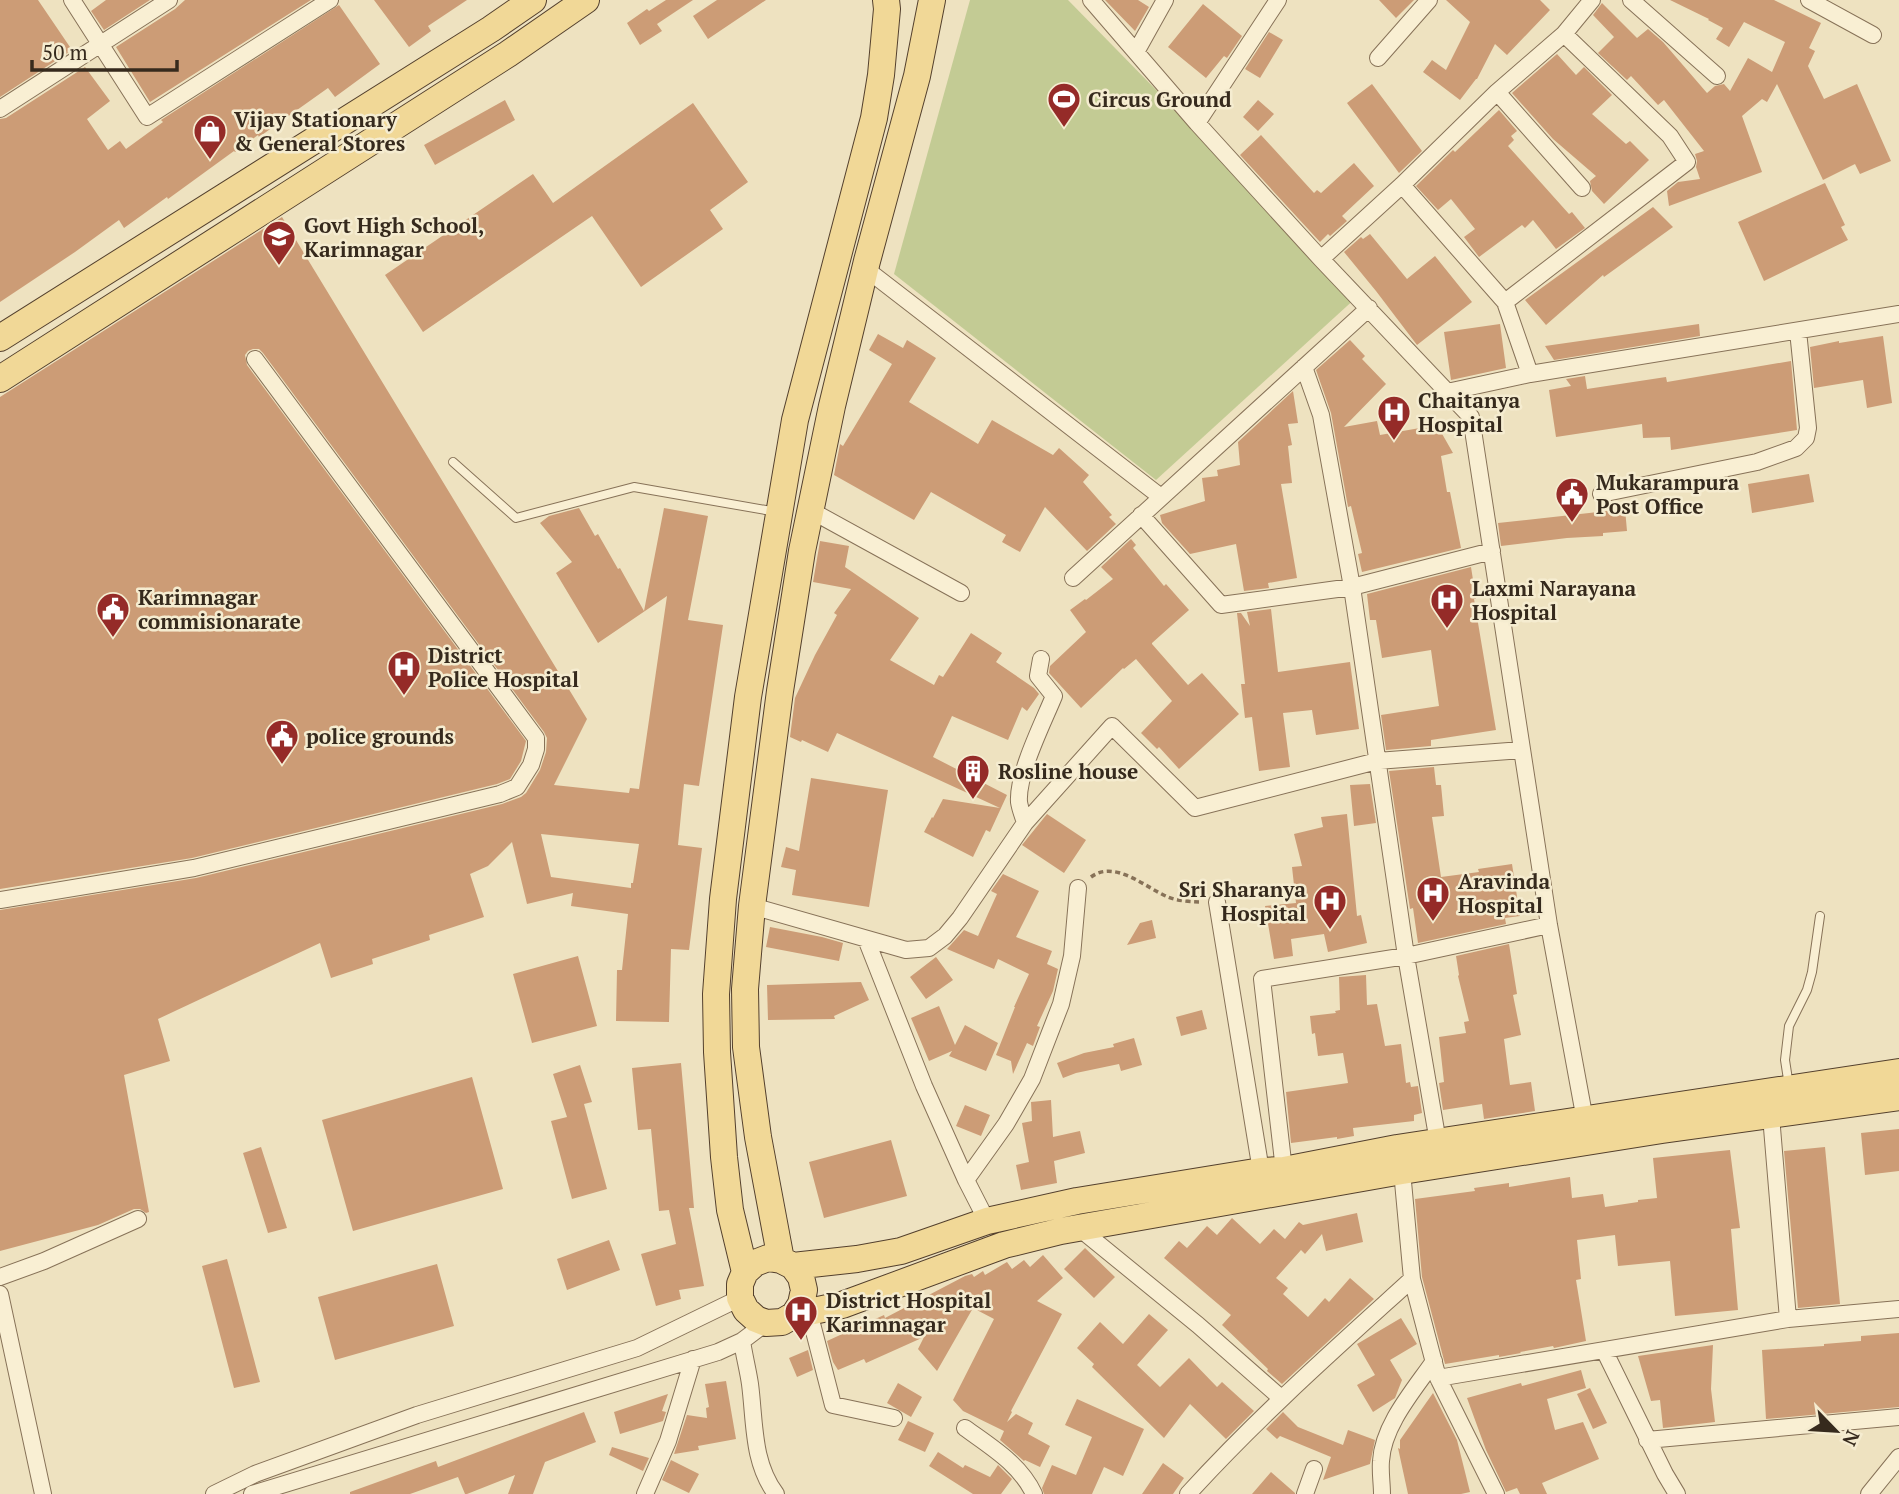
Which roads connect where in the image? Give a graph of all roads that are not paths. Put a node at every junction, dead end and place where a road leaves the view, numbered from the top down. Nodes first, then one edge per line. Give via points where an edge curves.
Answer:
1 (72, 0) edge
2 (169, 0) edge
3 (330, 0) edge
4 (586, 0) edge
5 (886, 0) edge
6 (932, 0) edge
7 (1091, 0) edge
8 (1165, 0) edge
9 (1278, 0) edge
10 (1429, 0) edge
11 (1592, 0) edge
12 (1631, 0) edge
13 (1809, 0) edge
14 (520, 4) edge
15 (1563, 34) junction
16 (1873, 35) dead end
17 (100, 45) junction
18 (1136, 52) junction
19 (1378, 58) dead end
20 (1717, 76) dead end
21 (1497, 92) junction
22 (0, 109) edge
23 (1198, 123) junction
24 (1402, 185) junction
25 (1582, 188) dead end
26 (1321, 259) junction
27 (866, 269) junction
28 (1505, 302) junction
29 (1369, 308) junction
30 (1899, 314) edge
31 (1798, 331) junction
32 (0, 338) edge
33 (255, 359) dead end
34 (1304, 367) junction
35 (1530, 374) junction
36 (0, 379) edge
37 (1447, 392) junction
38 (453, 462) dead end
39 (1601, 494) dead end
40 (1161, 497) junction
41 (810, 510) junction
42 (780, 513) junction
43 (1142, 515) junction
44 (1492, 551) junction
45 (1073, 578) dead end
46 (1352, 587) junction
47 (961, 593) dead end
48 (1041, 659) dead end
49 (1522, 750) junction
50 (1377, 761) junction
51 (1025, 823) junction
52 (1078, 888) road end
53 (0, 900) edge
54 (1217, 902) road end
55 (752, 906) junction
56 (1820, 916) dead end
57 (1549, 925) junction
58 (866, 939) junction
59 (1406, 956) junction
60 (1899, 1072) edge
61 (1789, 1088) junction
62 (1899, 1097) edge
63 (1772, 1116) junction
64 (1585, 1120) junction
65 (1438, 1142) junction
66 (1273, 1171) junction
67 (1402, 1171) junction
68 (967, 1180) junction
69 (138, 1219) dead end
70 (987, 1221) junction
71 (1079, 1228) junction
72 (787, 1263) junction
73 (745, 1272) junction
74 (0, 1277) edge
75 (1412, 1279) junction
76 (0, 1294) edge
77 (740, 1298) junction
78 (1899, 1308) edge
79 (801, 1314) junction
80 (1788, 1319) junction
81 (766, 1323) junction
82 (742, 1341) junction
83 (1604, 1350) junction
84 (693, 1359) junction
85 (1434, 1361) junction
86 (1438, 1378) junction
87 (1282, 1398) junction
88 (1899, 1417) edge
89 (894, 1418) dead end
90 (965, 1428) dead end
91 (1647, 1440) junction
92 (1899, 1457) edge
93 (1314, 1469) dead end
94 (43, 1494) edge
95 (214, 1494) edge
96 (252, 1494) edge
97 (645, 1494) edge
98 (776, 1494) edge
99 (1034, 1494) edge
100 (1188, 1494) edge
101 (1305, 1494) edge
102 (1382, 1494) edge
103 (1496, 1494) edge
104 (1676, 1494) edge
105 (1869, 1494) edge

1 - 17 street
2 - 17 street
3 - 17 street via 147,117
4 - 36 main road
5 - 42 main road via 874,118 796,420
6 - 27 main road via 917,76
7 - 18 street
8 - 18 street
9 - 23 street
10 - 19 street
11 - 15 street
12 - 20 street
13 - 16 street
14 - 32 main road via 491,29
15 - 21 street
15 - 28 street via 1670,136 1687,162
17 - 22 street
18 - 23 street
21 - 24 street
21 - 25 street
23 - 26 street
24 - 26 street
24 - 28 street
26 - 29 street
27 - 40 street
27 - 41 main road
28 - 35 street
29 - 34 street
29 - 37 street
30 - 31 street
31 - 35 street
31 - 39 street via 1808,428 1803,443 1757,462
33 - 53 street via 536,737 531,765 517,787 500,794 194,867
34 - 40 street
34 - 46 street via 1321,415
35 - 37 street
37 - 44 street via 1471,417
38 - 42 lane via 516,517 634,487
40 - 43 street
41 - 47 street
41 - 55 main road
42 - 73 main road via 748,697 716,994 724,1157 730,1210
43 - 45 street
43 - 46 street via 1221,605
44 - 46 street
44 - 49 street
46 - 50 street
48 - 51 street via 1038,676 1054,696 1021,785 1019,801
49 - 50 street
49 - 57 street
50 - 51 street via 1195,808 1112,726
50 - 59 street
51 - 58 street via 960,918 929,948 906,950
52 - 68 street via 1072,956 1061,1004 1032,1079
54 - 66 street
55 - 58 street
55 - 72 main road via 746,1047 758,1136
56 - 61 lane via 1807,990 1789,1026 1785,1060
57 - 59 street
57 - 64 street
58 - 68 street
59 - 65 street
59 - 66 street via 1262,979
60 - 61 main road
61 - 64 main road
62 - 63 main road
63 - 67 main road
63 - 80 street
64 - 65 main road
65 - 66 main road
66 - 70 main road via 1077,1201
67 - 71 main road
67 - 75 street
68 - 70 street
69 - 74 street
70 - 72 main road via 901,1251
71 - 79 main road via 1004,1245 842,1305
71 - 87 street
72 - 73 main road via 768,1258
72 - 79 main road via 801,1277
73 - 77 main road
75 - 85 street
75 - 87 street
76 - 94 street
77 - 81 main road via 755,1319
77 - 95 street via 637,1348 417,1415 255,1474
78 - 80 street
79 - 81 main road
79 - 89 street via 833,1405
80 - 83 street
81 - 82 street
82 - 84 street
82 - 98 street via 755,1442
83 - 86 street
83 - 91 street
84 - 96 street
84 - 97 street via 668,1441
85 - 86 street
85 - 102 street via 1400,1409 1386,1439
86 - 103 street
87 - 100 street
88 - 91 street
90 - 99 street via 1009,1460
91 - 104 street
92 - 105 street
93 - 101 street

